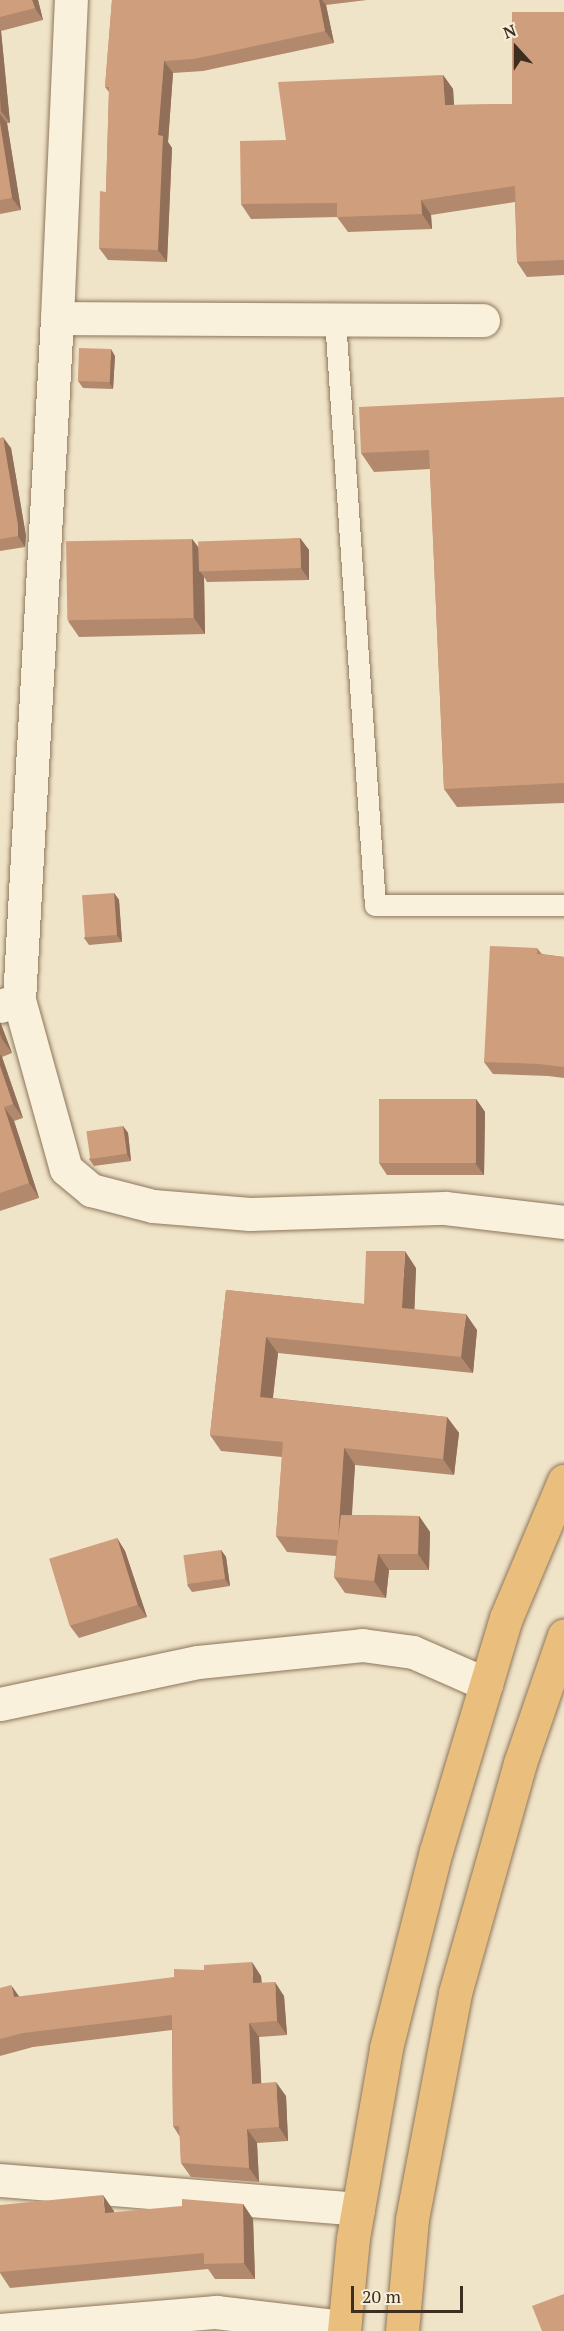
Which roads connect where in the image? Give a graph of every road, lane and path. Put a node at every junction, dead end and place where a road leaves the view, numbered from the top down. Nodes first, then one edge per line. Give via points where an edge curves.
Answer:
1 (71, 0) edge
2 (57, 318) junction
3 (335, 319) junction
4 (483, 320) dead end
5 (564, 904) edge
6 (9, 1003) edge
7 (564, 1222) edge
8 (564, 1481) edge
9 (564, 1635) edge
10 (486, 1684) junction
11 (0, 1704) edge
12 (0, 2180) edge
13 (358, 2209) junction
14 (344, 2329) edge
15 (0, 2330) edge
16 (402, 2331) edge

1 - 2 street
2 - 3 street
2 - 6 street
3 - 4 street
3 - 5 lane via 375,905
6 - 7 street via 66,1169 91,1190 153,1206 249,1214 445,1208
8 - 10 highway via 506,1618
9 - 16 highway via 520,1763 455,1993 412,2219
10 - 11 street via 413,1652 362,1646 198,1662
10 - 13 highway via 436,1851 386,2048
12 - 13 street
13 - 14 highway
14 - 15 street via 216,2312

